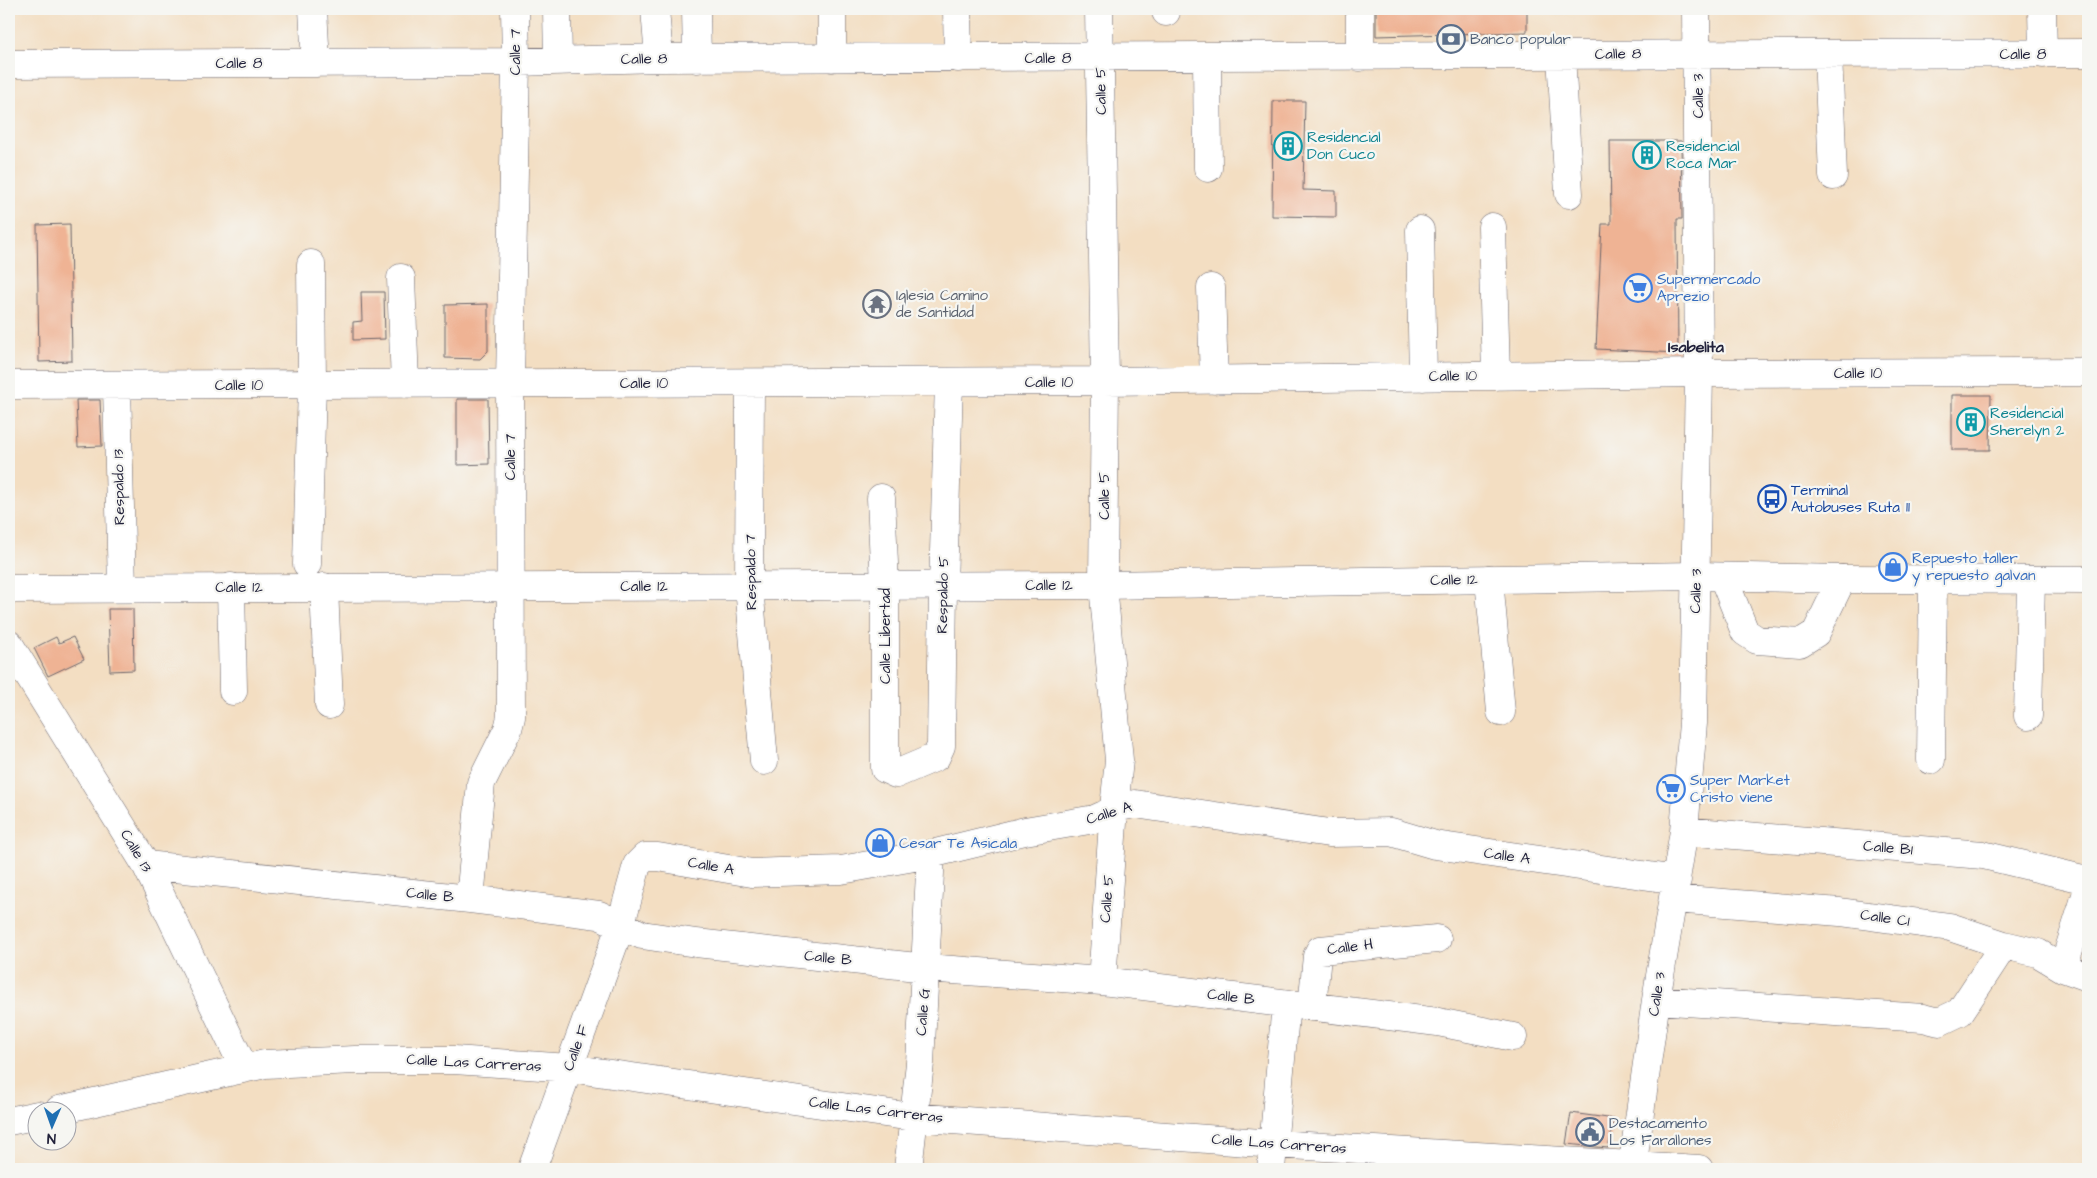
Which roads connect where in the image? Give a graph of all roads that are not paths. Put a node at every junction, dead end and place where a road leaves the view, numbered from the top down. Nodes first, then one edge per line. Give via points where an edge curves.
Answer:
1 (313, 9) edge
2 (515, 9) edge
3 (558, 9) edge
4 (655, 9) edge
5 (696, 9) edge
6 (832, 9) edge
7 (957, 9) edge
8 (1100, 9) edge
9 (1360, 9) edge
10 (1696, 9) edge
11 (2042, 9) edge
12 (2088, 53) edge
13 (1698, 54) junction
14 (1828, 54) junction
15 (2043, 54) junction
16 (1562, 55) junction
17 (1360, 57) junction
18 (659, 58) junction
19 (697, 58) junction
20 (832, 58) junction
21 (958, 58) junction
22 (1101, 58) junction
23 (1206, 58) junction
24 (558, 61) junction
25 (316, 62) junction
26 (516, 62) junction
27 (9, 64) edge
28 (1208, 168) dead end
29 (1833, 176) dead end
30 (1568, 194) dead end
31 (1492, 227) dead end
32 (1420, 230) dead end
33 (310, 264) dead end
34 (401, 278) dead end
35 (1211, 288) dead end
36 (2088, 372) edge
37 (1699, 373) junction
38 (1496, 376) junction
39 (1423, 377) junction
40 (1214, 380) junction
41 (1105, 381) junction
42 (949, 382) junction
43 (510, 383) junction
44 (750, 383) junction
45 (405, 384) junction
46 (9, 385) edge
47 (312, 385) junction
48 (117, 386) junction
49 (881, 498) dead end
50 (307, 564) dead end
51 (1696, 576) junction
52 (1723, 577) junction
53 (1490, 579) junction
54 (1842, 579) junction
55 (1934, 579) junction
56 (2031, 580) junction
57 (2088, 580) edge
58 (885, 585) junction
59 (1103, 585) junction
60 (510, 586) junction
61 (749, 586) junction
62 (943, 586) junction
63 (231, 587) junction
64 (324, 587) junction
65 (122, 588) junction
66 (9, 589) edge
67 (9, 644) edge
68 (233, 691) dead end
69 (329, 705) dead end
70 (1501, 712) dead end
71 (2028, 716) dead end
72 (1931, 760) dead end
73 (764, 761) dead end
74 (890, 773) joint
75 (1114, 808) junction
76 (1684, 831) junction
77 (931, 854) junction
78 (146, 866) junction
79 (2088, 883) edge
80 (2088, 889) edge
81 (1675, 890) junction
82 (470, 899) junction
83 (620, 927) junction
84 (1437, 939) dead end
85 (2004, 945) junction
86 (926, 968) junction
87 (2063, 968) junction
88 (2088, 978) edge
89 (1102, 981) junction
90 (1656, 1000) junction
91 (1299, 1006) junction
92 (1513, 1037) dead end
93 (244, 1068) junction
94 (569, 1068) junction
95 (78, 1106) edge
96 (28, 1117) edge
97 (912, 1117) junction
98 (9, 1122) edge
99 (1273, 1156) edge
100 (1632, 1167) edge
101 (532, 1169) edge
102 (908, 1169) edge
103 (1699, 1169) edge

1 - 25 street
2 - 26 street, Calle 7
3 - 24 street
4 - 18 street
5 - 19 street
6 - 20 street
7 - 21 street
8 - 22 street, Calle 5
9 - 17 street
10 - 13 street, Calle 3
11 - 15 street
12 - 15 street, Calle 8
13 - 14 street, Calle 8
13 - 16 street, Calle 8
13 - 37 street, Calle 3
14 - 15 street, Calle 8
14 - 29 street
16 - 17 street, Calle 8
16 - 30 street
17 - 23 street, Calle 8
18 - 19 street, Calle 8
18 - 24 street, Calle 8
19 - 20 street, Calle 8
20 - 21 street, Calle 8
21 - 22 street, Calle 8
22 - 23 street, Calle 8
22 - 41 street, Calle 5
23 - 28 street
24 - 26 street, Calle 8
25 - 26 street, Calle 8
25 - 27 street, Calle 8
26 - 43 street, Calle 7
31 - 38 street
32 - 39 street
33 - 47 street
34 - 45 street
35 - 40 street
36 - 37 street, Calle 10
37 - 38 street, Calle 10
37 - 51 street, Calle 3
38 - 39 street, Calle 10
39 - 40 street, Calle 10
40 - 41 street, Calle 10
41 - 42 street, Calle 10
41 - 59 street, Calle 5
42 - 44 street, Calle 10
42 - 62 street, Respaldo 5
43 - 44 street, Calle 10
43 - 45 street, Calle 10
43 - 60 street, Calle 7
44 - 61 street, Respaldo 7
45 - 47 street, Calle 10
46 - 48 street, Calle 10
47 - 48 street, Calle 10
47 - 50 street
48 - 65 street, Respaldo 13
49 - 58 street, Calle Libertad
51 - 52 street, Calle 12
51 - 53 street, Calle 12
51 - 76 street, Calle 3 via 1693,723
52 - 54 street, Calle 12
52 - 54 street via 1745,632 1757,640 1800,643 1816,633
53 - 59 street, Calle 12
53 - 70 street
54 - 55 street, Calle 12
55 - 56 street, Calle 12
55 - 72 street
56 - 57 street, Calle 12
56 - 71 street
58 - 61 street, Calle 12
58 - 62 street, Calle 12
58 - 74 street, Calle Libertad via 885,769
59 - 62 street, Calle 12
59 - 75 street, Calle 5 via 1119,760
60 - 61 street, Calle 12
60 - 64 street, Calle 12
60 - 82 street, Calle 7 via 511,717 481,783
61 - 73 street, Respaldo 7
62 - 74 street, Respaldo 5 via 941,746 936,757 896,774
63 - 64 street, Calle 12
63 - 65 street, Calle 12
63 - 68 street
64 - 69 street
65 - 66 street, Calle 12
67 - 78 street, Calle 13
75 - 77 street, Calle A via 1095,819 1025,831
75 - 81 street, Calle A via 1139,804 1329,833 1391,832 1435,845
75 - 89 street, Calle 5
76 - 79 street, Calle B1 via 1983,855 2083,879
76 - 81 street, Calle 3
77 - 83 street, Calle A via 841,870 752,873 645,857 637,865
77 - 86 street, Calle G
78 - 82 street, Calle B
78 - 93 street, Calle 13
80 - 87 street
81 - 85 street, Calle C1 via 1950,927
81 - 90 street, Calle 3
82 - 83 street, Calle B via 599,915
83 - 86 street, Calle B via 642,935 696,943
83 - 94 street, Calle F
84 - 91 street, Calle H via 1320,950
85 - 87 street, Calle C1 via 2038,953
85 - 90 street via 1960,1012 1939,1022 1923,1018
86 - 89 street, Calle B
86 - 97 street, Calle G via 920,1063
87 - 88 street, Calle C1
89 - 91 street, Calle B
90 - 100 street, Calle 3
91 - 92 street, Calle B via 1438,1022
91 - 99 street, Calle H
93 - 94 street, Calle Las Carreras via 301,1062 407,1059
93 - 95 street, Calle Las Carreras
94 - 97 street, Calle Las Carreras
94 - 101 street, Calle F
96 - 98 street
97 - 99 street, Calle Las Carreras
97 - 102 street, Calle G
99 - 100 street, Calle Las Carreras
100 - 103 street, Calle Las Carreras

